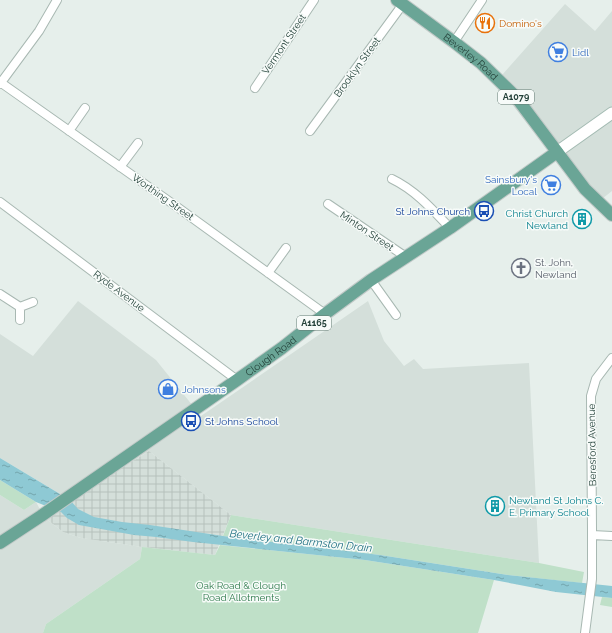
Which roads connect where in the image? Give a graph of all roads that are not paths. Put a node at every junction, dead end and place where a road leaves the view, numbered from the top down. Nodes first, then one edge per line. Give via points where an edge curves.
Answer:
1 (58, 0) edge
2 (314, 0) edge
3 (482, 0) edge
4 (400, 2) edge
5 (454, 42) junction
6 (0, 83) edge
7 (255, 88) dead end
8 (85, 108) dead end
9 (612, 114) edge
10 (69, 131) junction
11 (310, 131) dead end
12 (138, 143) dead end
13 (557, 152) junction
14 (120, 167) junction
15 (391, 179) dead end
16 (0, 202) edge
17 (328, 204) dead end
18 (612, 215) edge
19 (450, 228) junction
20 (286, 248) dead end
21 (406, 257) junction
22 (268, 273) junction
23 (371, 280) junction
24 (0, 294) edge
25 (33, 302) dead end
26 (20, 307) junction
27 (325, 314) junction
28 (396, 315) dead end
29 (20, 320) dead end
30 (612, 358) edge
31 (609, 367) edge
32 (238, 380) junction
33 (592, 535) junction
34 (612, 536) edge
35 (0, 543) edge
36 (585, 633) edge

1 - 6 street via 40,31
2 - 7 street, Vermont Street
3 - 5 street
4 - 5 main road, Beverley Road / A1079
4 - 11 street, Brooklyn Street
5 - 13 main road, Beverley Road / A1079 via 481,63 516,97
6 - 10 street, Worthing Street
8 - 10 street
9 - 13 main road
10 - 14 street, Worthing Street
12 - 14 street
13 - 18 main road, Beverley Road / A1079 via 585,189
13 - 19 main road, Clough Road / A1165
14 - 22 street, Worthing Street
15 - 19 street via 427,203
16 - 32 street, Ryde Avenue
17 - 21 street, Minton Street
19 - 21 main road, Clough Road / A1165
20 - 22 street
21 - 23 main road, Clough Road / A1165
22 - 27 street, Worthing Street
23 - 27 main road, Clough Road / A1165
23 - 28 street
24 - 26 street
25 - 26 street
26 - 29 street
27 - 32 main road, Clough Road / A1165
30 - 31 street, Beresford Avenue
31 - 33 street, Beresford Avenue via 596,379 591,396
32 - 35 main road, Clough Road / A1165
33 - 34 street
33 - 36 street, Beresford Avenue via 592,579

